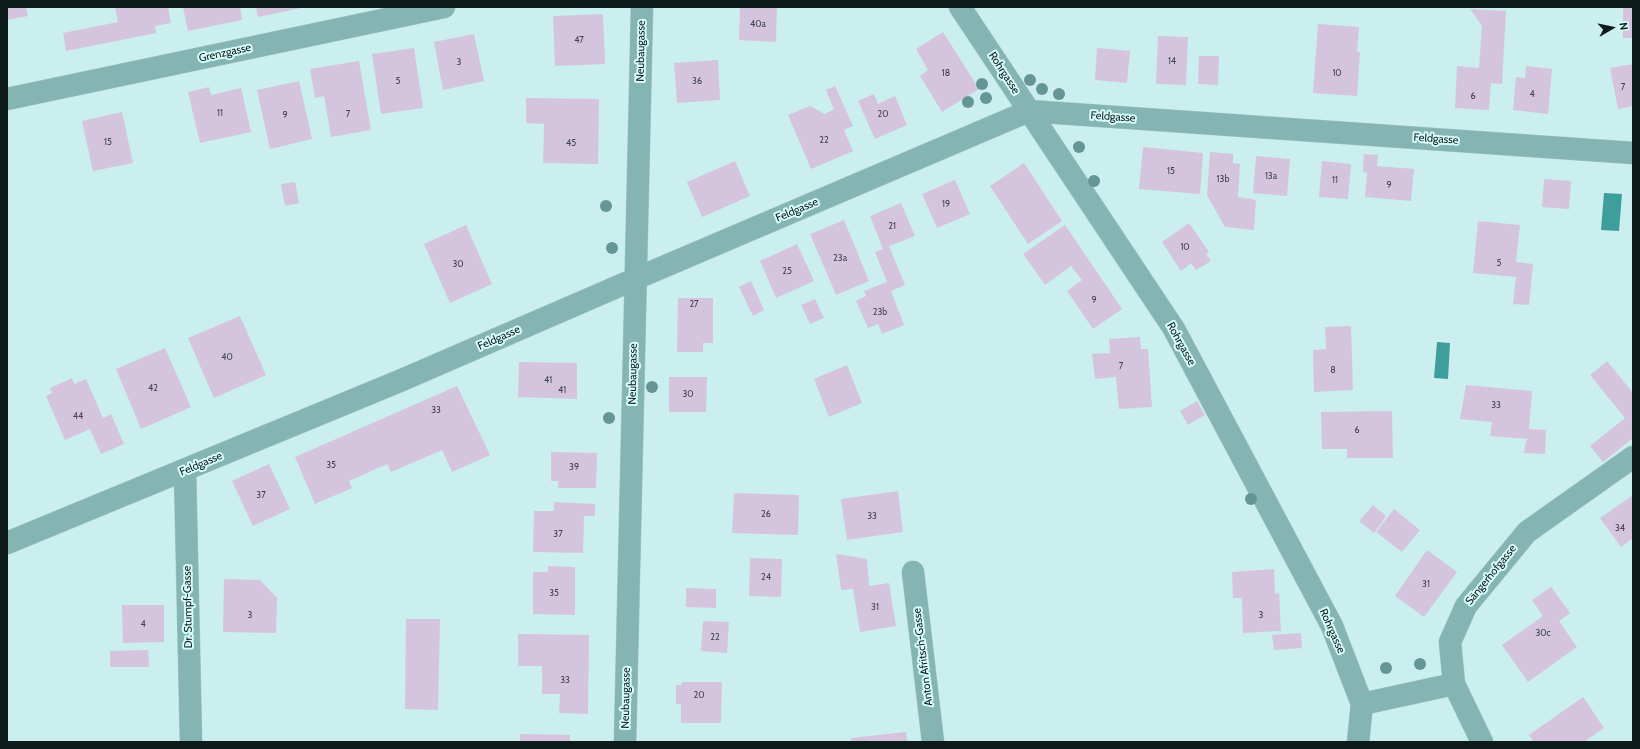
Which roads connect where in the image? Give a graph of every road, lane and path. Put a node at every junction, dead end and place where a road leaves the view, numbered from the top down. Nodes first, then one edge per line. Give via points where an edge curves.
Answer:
1 (444, 7) edge
2 (642, 7) edge
3 (960, 7) edge
4 (7, 99) edge
5 (1029, 111) junction
6 (1633, 152) edge
7 (635, 279) junction
8 (1633, 457) edge
9 (185, 471) junction
10 (7, 543) edge
11 (912, 572) dead end
12 (1454, 684) junction
13 (1362, 704) junction
14 (191, 742) edge
15 (625, 742) edge
16 (933, 742) edge
17 (1358, 742) edge
18 (1482, 742) edge

1 - 4 street, Grenzgasse
2 - 7 street, Neubaugasse
3 - 5 street, Rohrgasse
5 - 6 street, Feldgasse
5 - 7 street, Feldgasse
5 - 13 street, Rohrgasse via 1174,329 1332,626
7 - 9 street, Feldgasse
7 - 15 street, Neubaugasse
8 - 12 street, Sängerhofgasse via 1527,532 1466,606 1450,642
9 - 10 street, Feldgasse
9 - 14 street, Dr. Stumpf-Gasse
11 - 16 street, Anton Afritsch-Gasse
12 - 13 street
12 - 18 street, Sängerhofgasse
13 - 17 street

